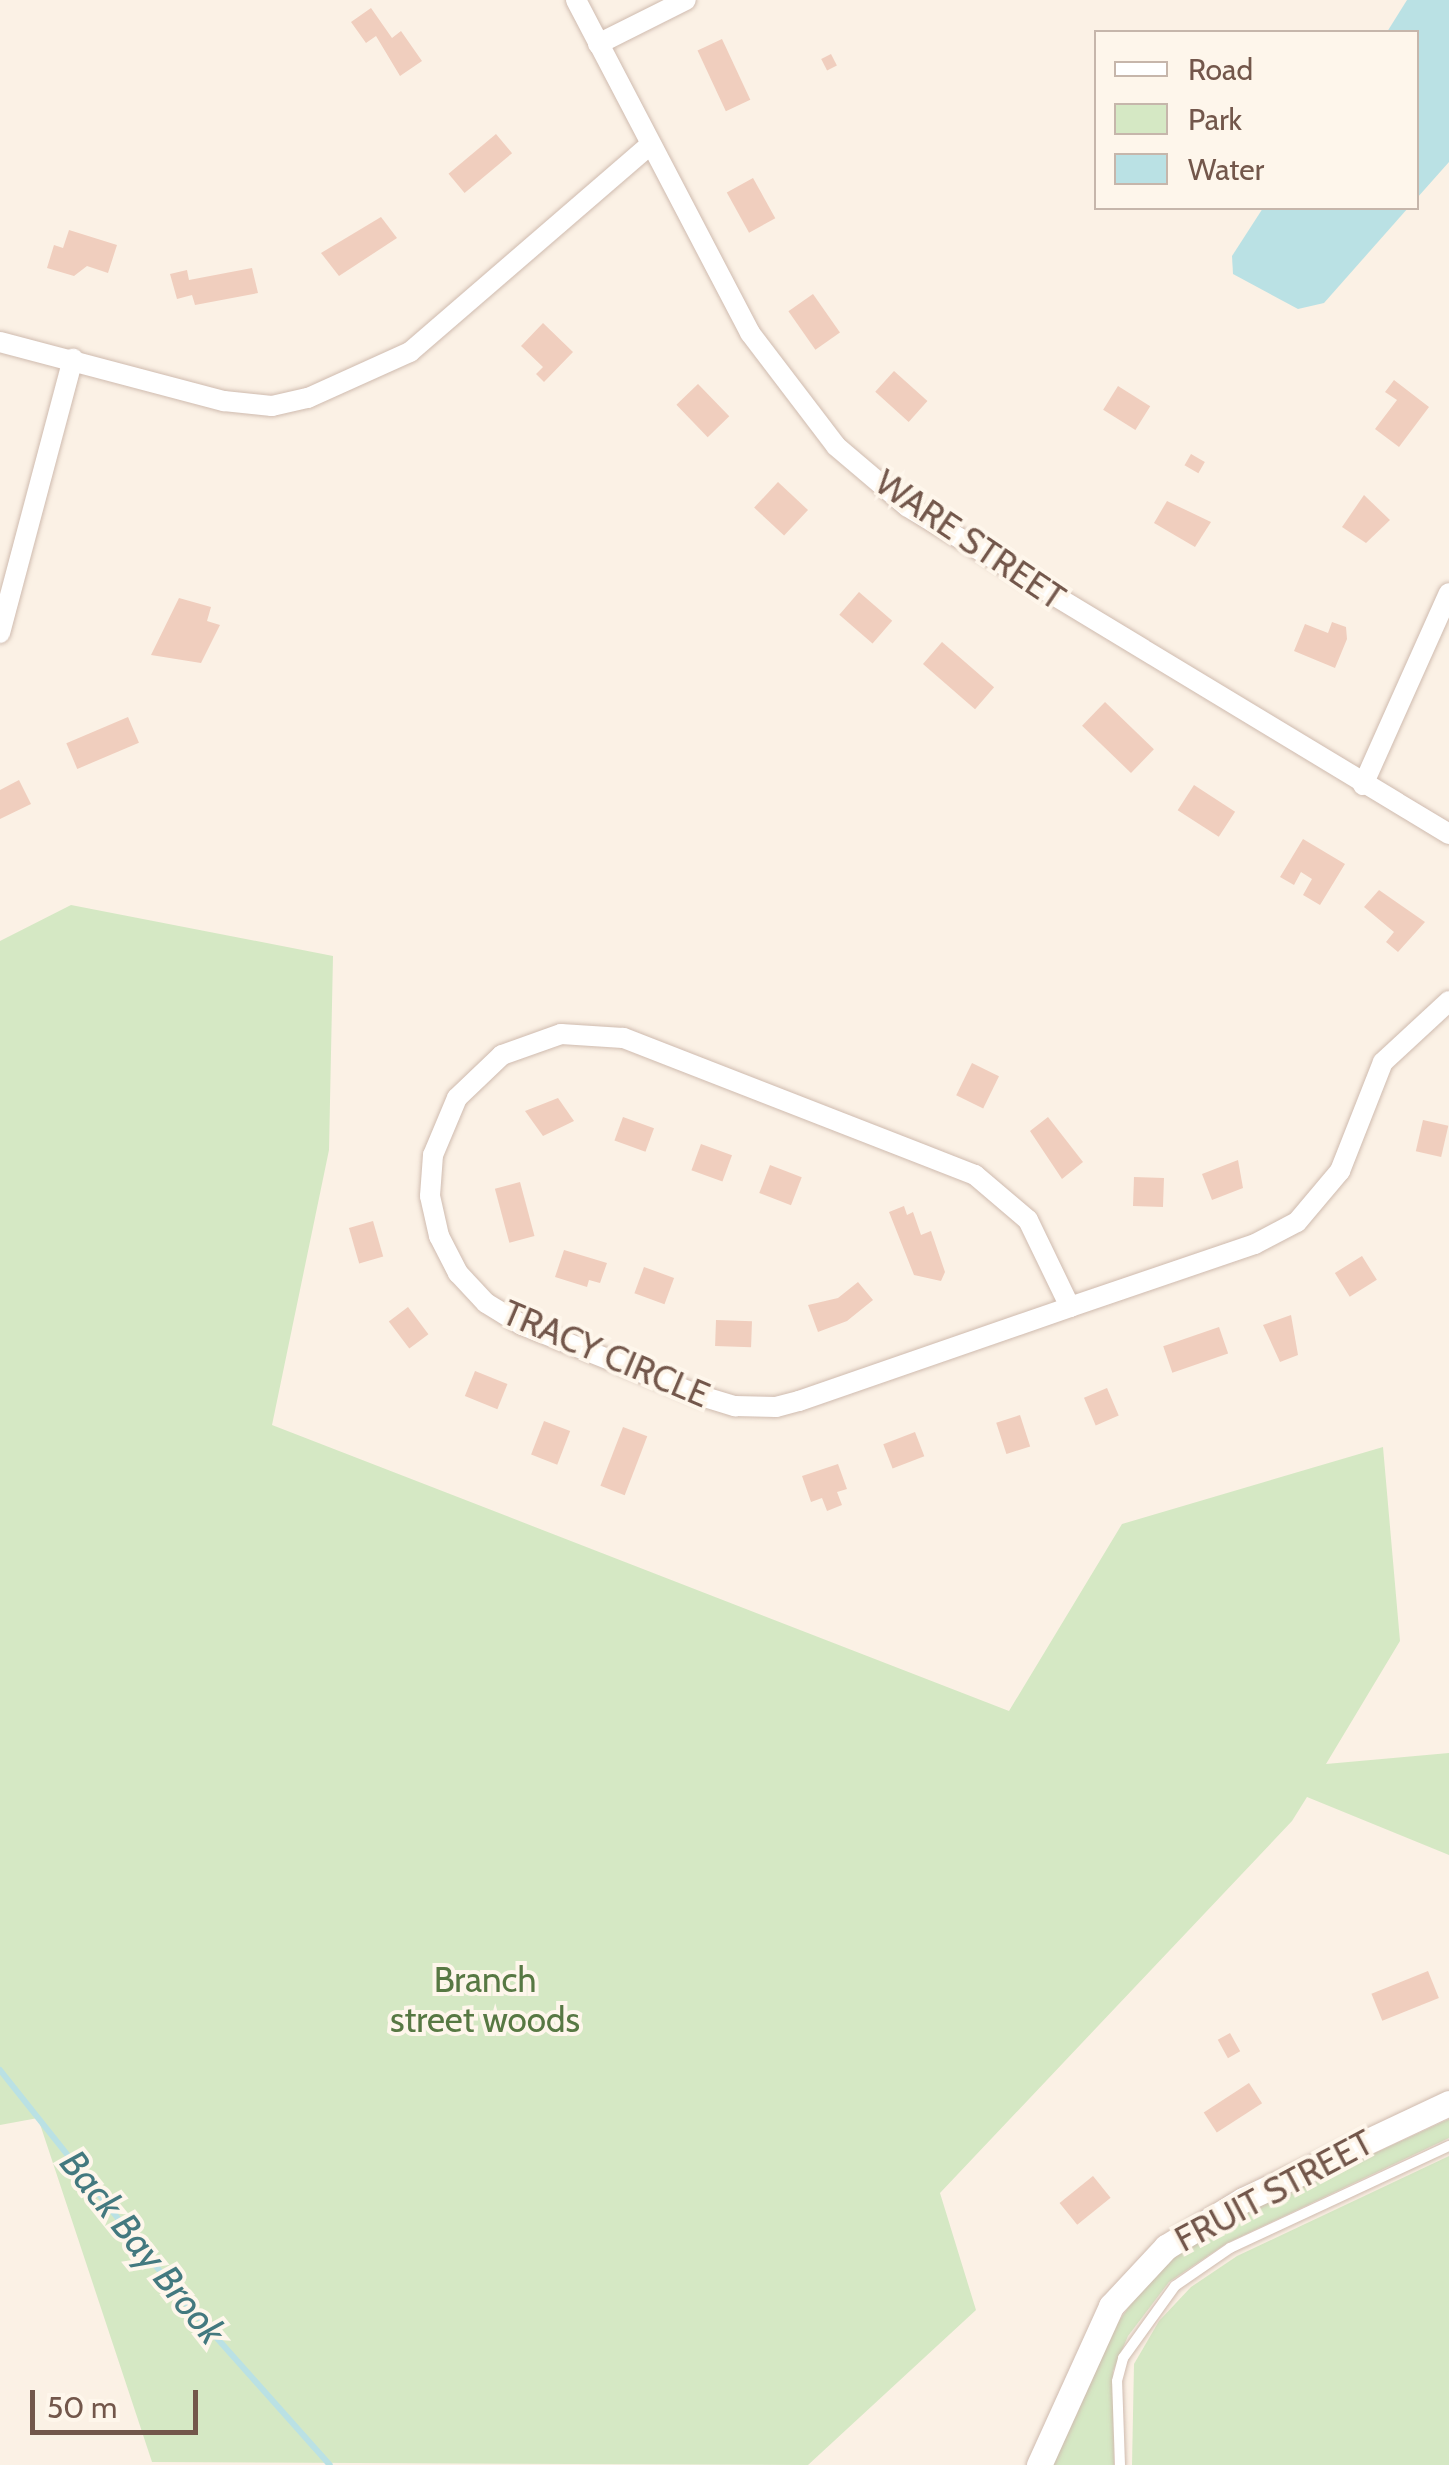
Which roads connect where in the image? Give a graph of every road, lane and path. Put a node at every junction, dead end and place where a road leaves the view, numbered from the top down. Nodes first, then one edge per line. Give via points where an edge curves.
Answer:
1 (576, 0) edge
2 (686, 0) edge
3 (598, 44) junction
4 (650, 145) junction
5 (0, 342) edge
6 (72, 359) junction
7 (1449, 593) edge
8 (0, 633) edge
9 (1363, 786) junction
10 (1449, 834) edge
11 (1449, 1001) edge
12 (1070, 1308) junction
13 (1449, 2103) edge
14 (1449, 2146) edge
15 (1039, 2465) edge
16 (1120, 2465) edge

1 - 3 street, WARE STREET
2 - 3 street
3 - 4 street, WARE STREET
4 - 6 street via 410,352 308,398 272,406 224,402
4 - 9 street, WARE STREET via 750,333 836,446 908,508
5 - 6 street
6 - 8 street
7 - 9 street
9 - 10 street, WARE STREET
11 - 12 street, TRACY CIRCLE via 1384,1062 1340,1172 1297,1222 1255,1244
12 - 12 street, TRACY CIRCLE via 799,1401 735,1406 522,1324 486,1303 458,1273 439,1236 430,1196 433,1155 458,1098 502,1055 561,1034 623,1038 975,1175 1028,1220
13 - 15 street, FRUIT STREET via 1243,2200 1166,2246 1112,2306
14 - 16 lane via 1230,2248 1175,2286 1123,2358 1117,2381

